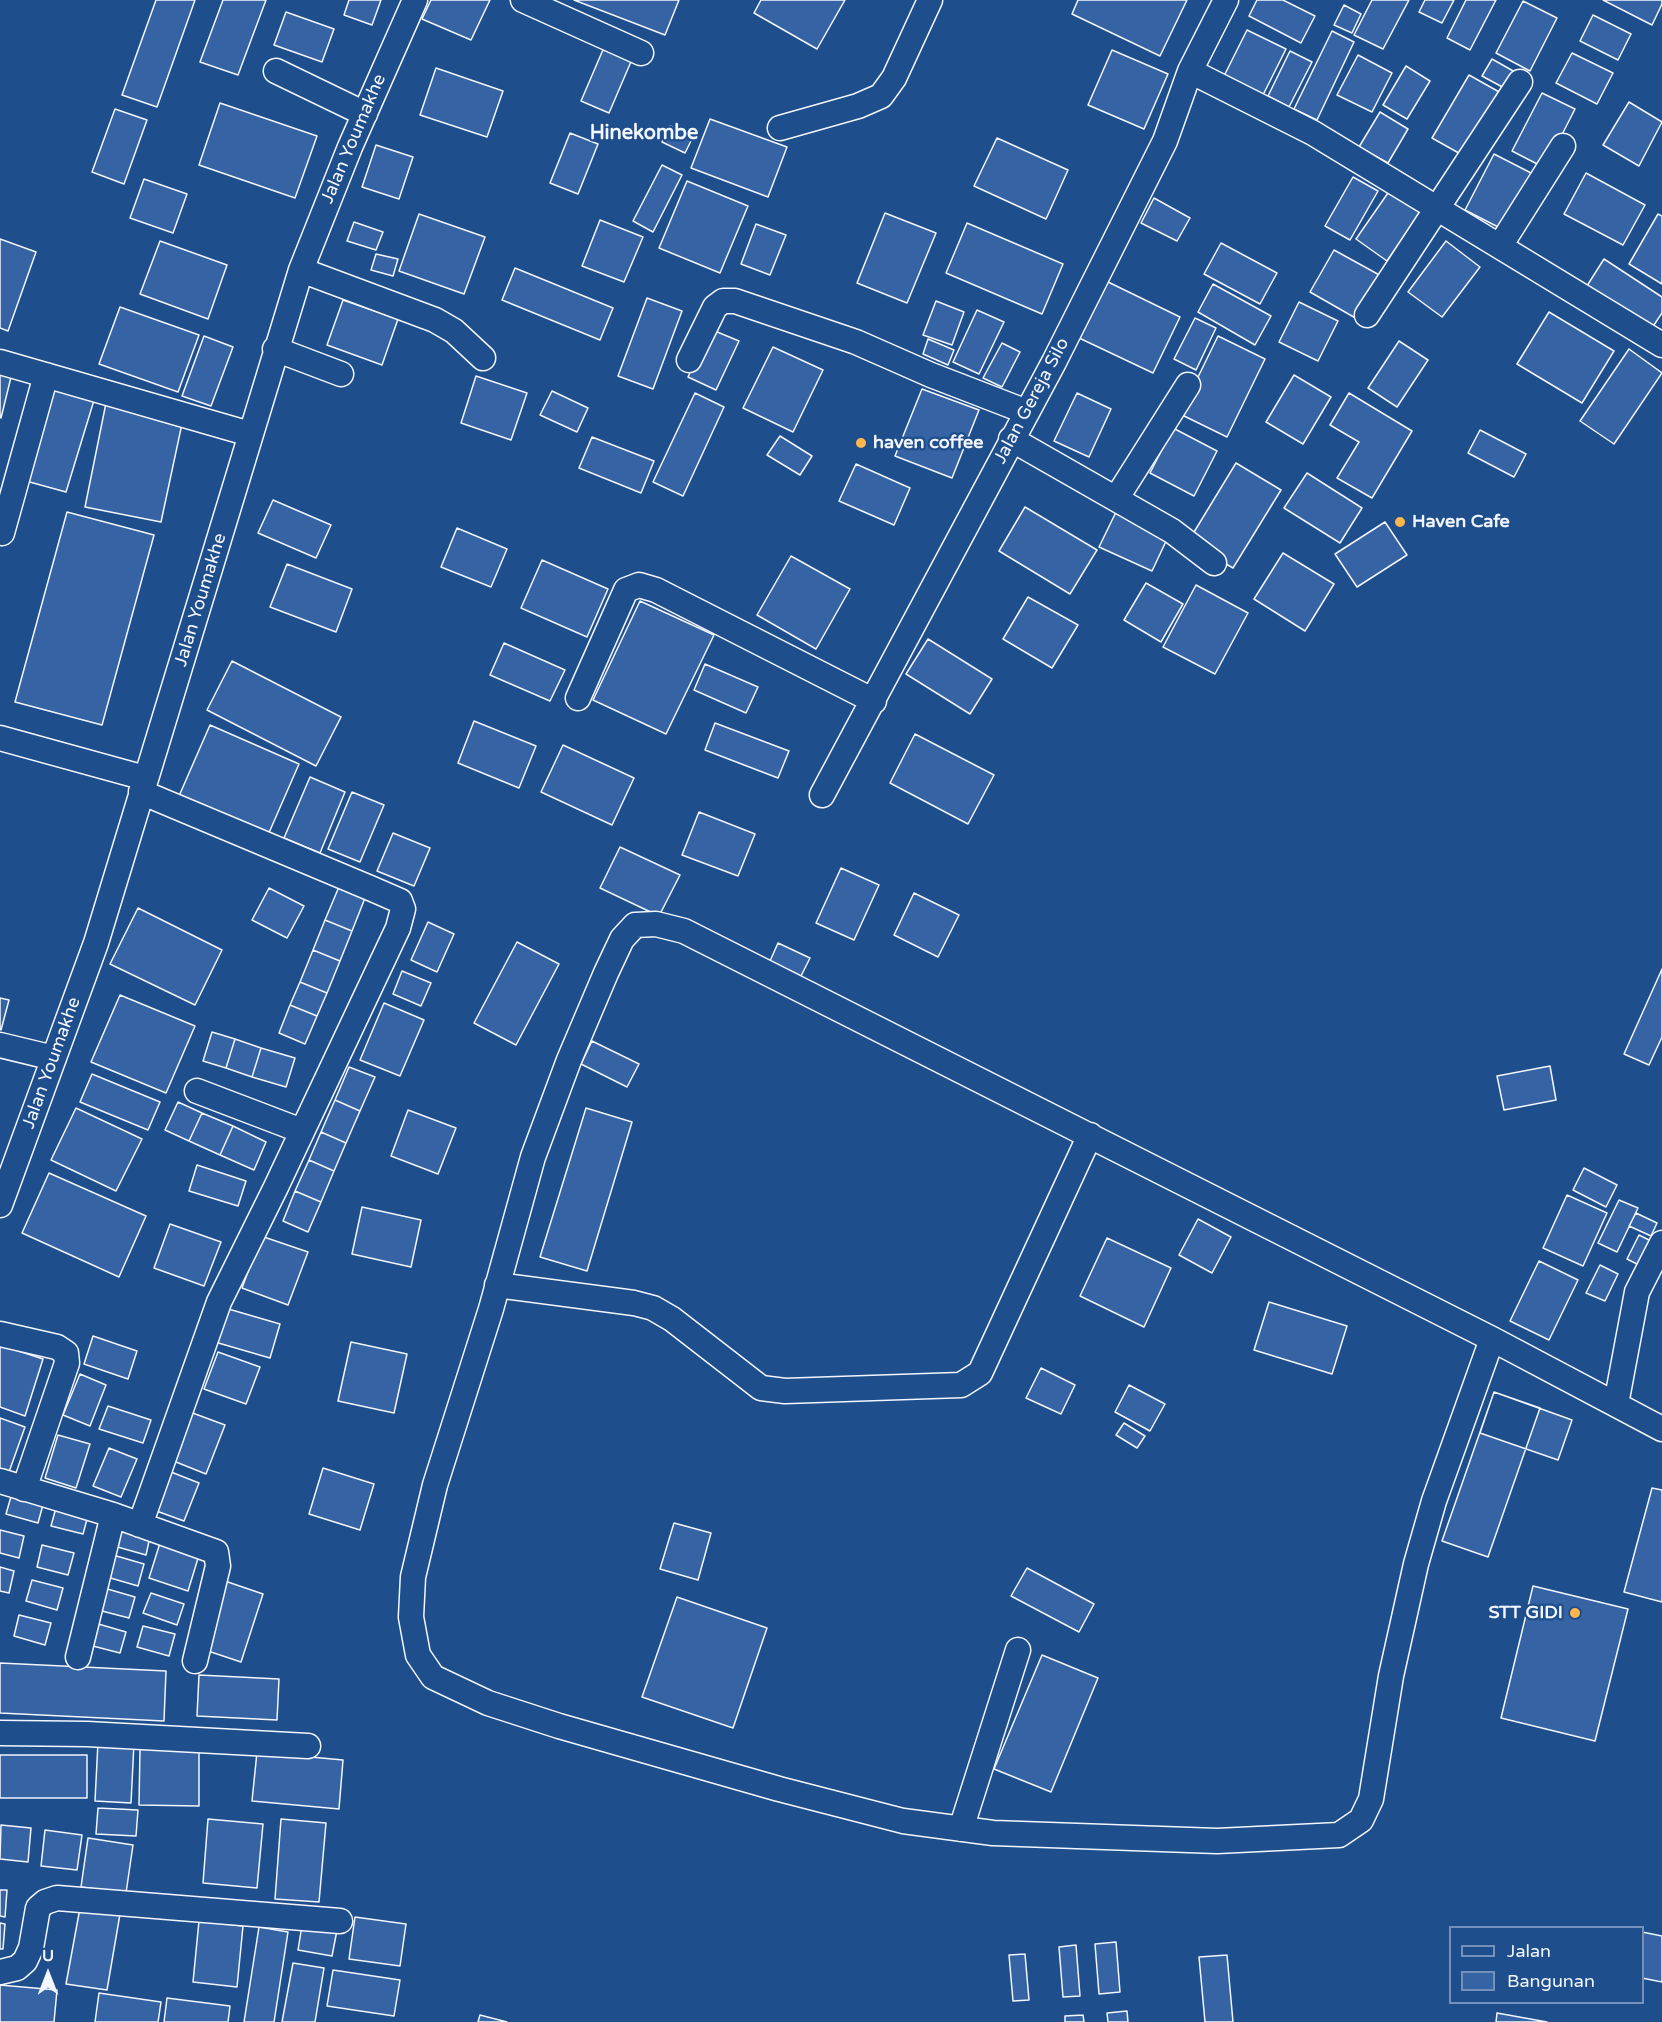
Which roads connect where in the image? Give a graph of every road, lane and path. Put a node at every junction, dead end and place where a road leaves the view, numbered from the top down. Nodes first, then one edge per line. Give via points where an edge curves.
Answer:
1 (415, 0) edge
2 (523, 0) edge
3 (930, 0) edge
4 (1226, 0) edge
5 (641, 52) dead end
6 (276, 71) dead end
7 (1190, 71) junction
8 (1520, 82) dead end
9 (365, 114) junction
10 (780, 128) dead end
11 (1563, 146) dead end
12 (1439, 207) junction
13 (1500, 246) junction
14 (301, 270) junction
15 (1367, 315) dead end
16 (1662, 345) edge
17 (275, 349) junction
18 (483, 358) dead end
19 (689, 360) dead end
20 (0, 362) edge
21 (341, 374) dead end
22 (46, 375) junction
23 (1188, 385) dead end
24 (1027, 412) junction
25 (250, 434) junction
26 (1011, 439) junction
27 (1116, 499) junction
28 (2, 533) dead end
29 (1214, 563) dead end
30 (578, 698) dead end
31 (874, 701) junction
32 (0, 738) edge
33 (143, 785) junction
34 (822, 795) dead end
35 (0, 1045) edge
36 (54, 1058) junction
37 (197, 1091) dead end
38 (302, 1131) junction
39 (1090, 1135) junction
40 (0, 1205) edge
41 (1662, 1243) edge
42 (497, 1285) junction
43 (0, 1334) edge
44 (1492, 1339) junction
45 (1616, 1404) junction
46 (1662, 1429) edge
47 (7, 1486) edge
48 (113, 1515) junction
49 (140, 1525) junction
50 (1018, 1650) dead end
51 (78, 1657) dead end
52 (195, 1661) dead end
53 (0, 1733) edge
54 (308, 1746) dead end
55 (962, 1829) junction
56 (340, 1922) dead end
57 (0, 1972) edge

1 - 9 street, Jalan Youmakhe
2 - 5 street
3 - 10 street via 894,78 881,96
4 - 7 street, Jalan Gereja Silo
6 - 9 street
7 - 12 street via 1313,133
7 - 24 street, Jalan Gereja Silo via 1166,141
8 - 12 street
9 - 14 street, Jalan Youmakhe
11 - 13 street
12 - 13 street
12 - 15 street
13 - 16 street
14 - 17 street, Jalan Youmakhe
14 - 18 street via 435,320 454,331
17 - 21 street
17 - 25 street, Jalan Youmakhe
19 - 24 street via 715,307 723,301 735,301 856,342
20 - 22 street
22 - 25 street
22 - 28 street
23 - 27 street
24 - 26 street, Jalan Gereja Silo
25 - 33 street, Jalan Youmakhe
26 - 27 street
26 - 31 street, Jalan Gereja Silo
27 - 29 street via 1172,531
30 - 31 street via 626,590 639,585 656,590
31 - 34 street, Jalan Gereja Silo
32 - 33 street
33 - 36 street, Jalan Youmakhe via 96,943
33 - 38 street via 400,901 403,909 398,928
35 - 36 street
36 - 40 street, Jalan Youmakhe
37 - 38 street
38 - 49 street via 219,1302
39 - 42 street via 980,1373 961,1385 785,1391 761,1388 653,1308
39 - 42 street via 684,931 656,924 635,925 618,948 569,1060 533,1157
39 - 44 street
41 - 45 street via 1637,1292
42 - 55 street via 435,1485 413,1576 411,1617 418,1655 433,1677 488,1703 559,1726 892,1818
43 - 47 street via 57,1347 66,1353 67,1363
44 - 45 street
44 - 55 street via 1416,1563 1391,1676 1371,1799 1361,1820 1339,1835 1217,1841
45 - 46 street
47 - 48 street
48 - 49 street
48 - 51 street
49 - 52 street via 212,1549 219,1557
50 - 55 street
53 - 54 street
56 - 57 street via 57,1898 38,1908 25,1961 17,1968

